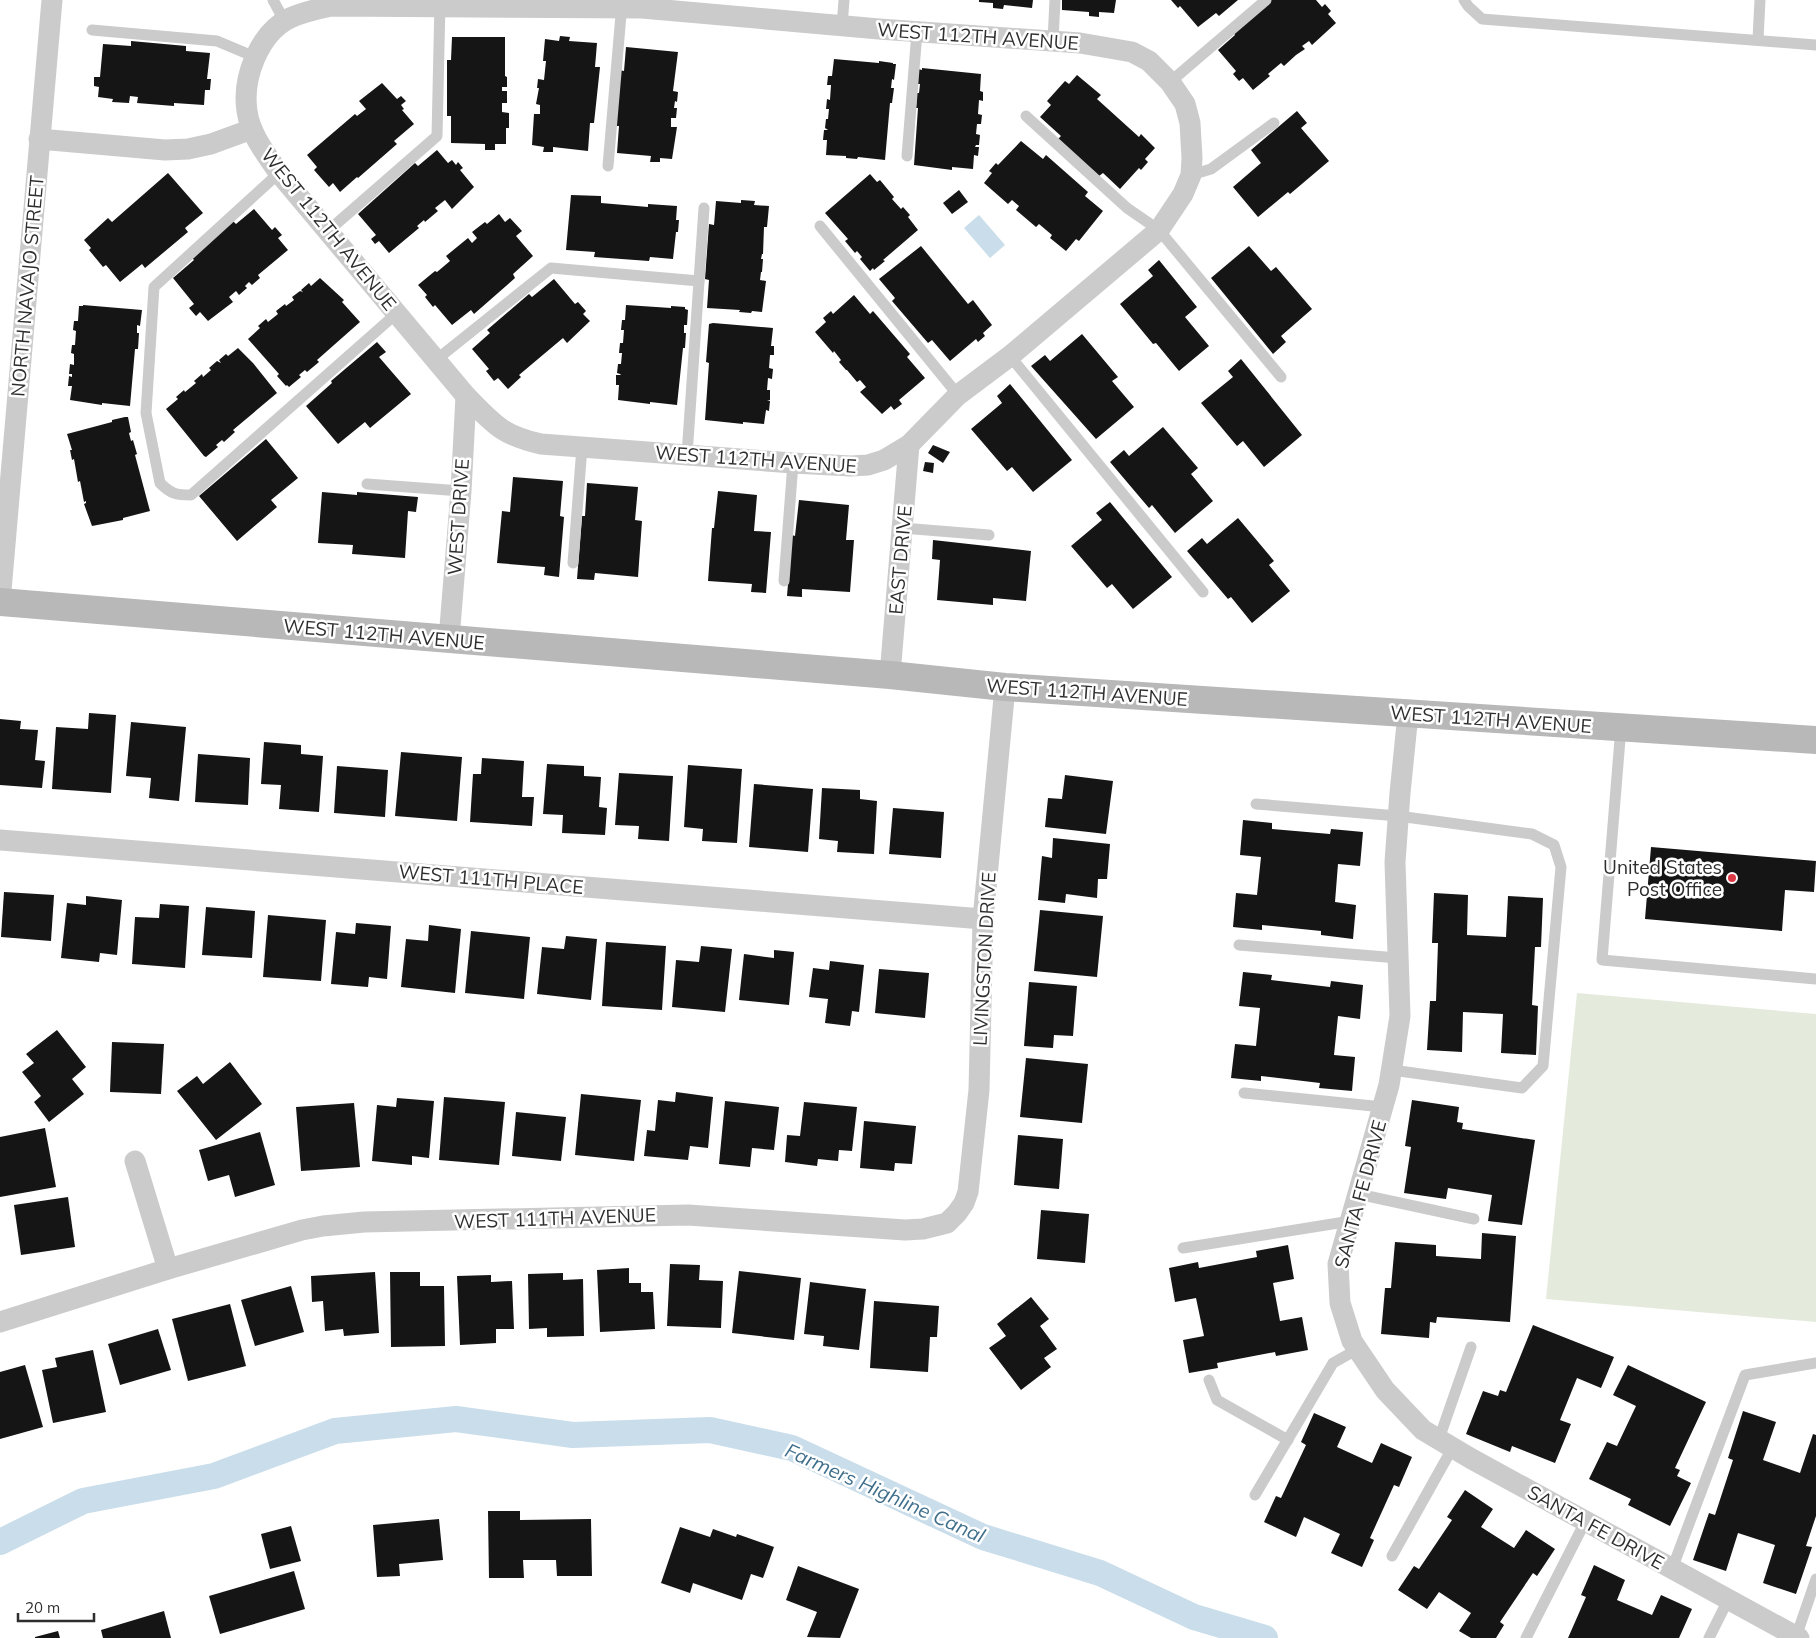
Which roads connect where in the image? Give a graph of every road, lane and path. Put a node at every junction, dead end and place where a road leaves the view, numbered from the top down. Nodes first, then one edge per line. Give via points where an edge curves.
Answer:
1 (52, 0) edge
2 (272, 0) edge
3 (844, 0) edge
4 (1055, 0) edge
5 (1266, 0) edge
6 (1464, 0) edge
7 (1760, 0) edge
8 (440, 3) edge
9 (622, 4) edge
10 (285, 22) junction
11 (842, 26) junction
12 (92, 30) dead end
13 (917, 32) junction
14 (1758, 39) junction
15 (1053, 41) junction
16 (1816, 45) edge
17 (255, 57) junction
18 (1170, 82) junction
19 (1026, 116) dead end
20 (1274, 123) dead end
21 (252, 129) junction
22 (39, 139) junction
23 (908, 156) dead end
24 (608, 166) dead end
25 (278, 173) junction
26 (1191, 175) junction
27 (704, 208) dead end
28 (820, 226) dead end
29 (1159, 230) junction
30 (328, 231) junction
31 (699, 281) junction
32 (397, 313) junction
33 (1010, 356) junction
34 (436, 360) junction
35 (1280, 377) dead end
36 (958, 395) junction
37 (466, 396) junction
38 (909, 445) junction
39 (582, 447) junction
40 (687, 455) junction
41 (793, 464) junction
42 (367, 484) dead end
43 (461, 492) junction
44 (902, 528) junction
45 (989, 535) dead end
46 (573, 563) dead end
47 (784, 581) dead end
48 (1203, 592) dead end
49 (0, 602) edge
50 (449, 639) junction
51 (890, 675) junction
52 (1005, 687) junction
53 (1408, 714) junction
54 (1621, 727) junction
55 (1816, 740) edge
56 (1256, 804) dead end
57 (1398, 816) junction
58 (0, 840) edge
59 (983, 919) junction
60 (1239, 945) dead end
61 (1398, 958) junction
62 (1816, 980) edge
63 (1392, 1070) junction
64 (1244, 1094) dead end
65 (1383, 1106) junction
66 (135, 1161) dead end
67 (1358, 1194) junction
68 (1474, 1219) dead end
69 (1351, 1221) junction
70 (947, 1223) joint
71 (1183, 1248) dead end
72 (168, 1269) junction
73 (0, 1322) edge
74 (1471, 1347) dead end
75 (1358, 1350) junction
76 (1816, 1363) edge
77 (1209, 1380) dead end
78 (1288, 1440) junction
79 (1446, 1443) junction
80 (1255, 1495) dead end
81 (1586, 1522) junction
82 (1392, 1556) dead end
83 (1672, 1569) junction
84 (1816, 1579) edge
85 (1728, 1600) junction
86 (1798, 1637) edge
87 (1526, 1638) edge
88 (1709, 1638) edge

1 - 22 street, NORTH NAVAJO STREET
2 - 10 lane
3 - 11 lane
4 - 15 lane
5 - 18 lane
6 - 14 lane via 1482,18
7 - 14 lane
8 - 9 street, WEST 112TH AVENUE
8 - 10 street, WEST 112TH AVENUE via 331,6 304,12
8 - 30 lane via 437,136
9 - 11 street, WEST 112TH AVENUE
9 - 24 lane
10 - 17 street, WEST 112TH AVENUE via 275,29
11 - 13 street, WEST 112TH AVENUE
12 - 17 lane via 217,41
13 - 15 street, WEST 112TH AVENUE
13 - 23 lane
14 - 16 lane
15 - 18 street, WEST 112TH AVENUE via 1132,52 1149,61
17 - 21 street, WEST 112TH AVENUE via 246,95
18 - 26 street, WEST 112TH AVENUE via 1185,104 1190,123
19 - 29 lane via 1127,208
20 - 26 lane via 1211,168
21 - 22 street via 188,149 165,150
21 - 25 street, WEST 112TH AVENUE
22 - 49 street, NORTH NAVAJO STREET
25 - 30 street, WEST 112TH AVENUE
25 - 32 lane via 154,287 146,413 160,483 177,495 191,495
26 - 29 street, WEST 112TH AVENUE via 1184,194
27 - 31 lane
28 - 36 lane
29 - 33 street, WEST 112TH AVENUE
29 - 35 lane
30 - 32 street, WEST 112TH AVENUE
31 - 34 lane via 551,268
31 - 40 lane
32 - 34 street, WEST 112TH AVENUE
33 - 36 street, WEST 112TH AVENUE
33 - 48 lane
34 - 37 street, WEST 112TH AVENUE
36 - 38 street, WEST 112TH AVENUE
37 - 39 street, WEST 112TH AVENUE via 495,426 509,434 541,444
37 - 43 street, WEST DRIVE
38 - 41 street, WEST 112TH AVENUE via 884,460 868,465
38 - 44 street, EAST DRIVE
39 - 40 street, WEST 112TH AVENUE
39 - 46 lane
40 - 41 street, WEST 112TH AVENUE
41 - 47 lane
42 - 43 lane
43 - 50 street, WEST DRIVE
44 - 45 lane
44 - 51 street, EAST DRIVE
49 - 50 main road, WEST 112TH AVENUE
50 - 51 main road, WEST 112TH AVENUE
51 - 52 main road, WEST 112TH AVENUE
52 - 53 main road, WEST 112TH AVENUE
52 - 59 street, LIVINGSTON DRIVE
53 - 54 main road, WEST 112TH AVENUE
53 - 57 street, SANTA FE DRIVE
54 - 55 main road, WEST 112TH AVENUE
54 - 62 lane via 1602,960
56 - 57 lane
57 - 61 street, SANTA FE DRIVE via 1395,862
57 - 63 lane via 1532,834 1554,845 1561,867 1543,1066 1522,1088
58 - 59 street, WEST 111TH PLACE
59 - 70 street, LIVINGSTON DRIVE via 979,1090 968,1192 961,1208
60 - 61 lane
61 - 63 street, SANTA FE DRIVE via 1400,1016
63 - 65 street, SANTA FE DRIVE
64 - 65 lane
65 - 67 street, SANTA FE DRIVE
66 - 72 street
67 - 68 lane
67 - 69 street, SANTA FE DRIVE
69 - 71 lane
69 - 75 street, SANTA FE DRIVE via 1338,1264 1340,1303
70 - 72 street, WEST 111TH AVENUE via 905,1230 688,1215 364,1222 302,1230
72 - 73 street, WEST 111TH AVENUE
74 - 79 lane
75 - 78 lane via 1333,1363
75 - 79 street, SANTA FE DRIVE via 1385,1390 1423,1430
76 - 83 lane via 1745,1375
77 - 78 lane via 1217,1400
78 - 80 lane
79 - 81 street, SANTA FE DRIVE
79 - 82 lane
81 - 83 street, SANTA FE DRIVE
81 - 87 lane
83 - 85 street, SANTA FE DRIVE
84 - 86 lane
85 - 86 street, SANTA FE DRIVE
85 - 88 lane

